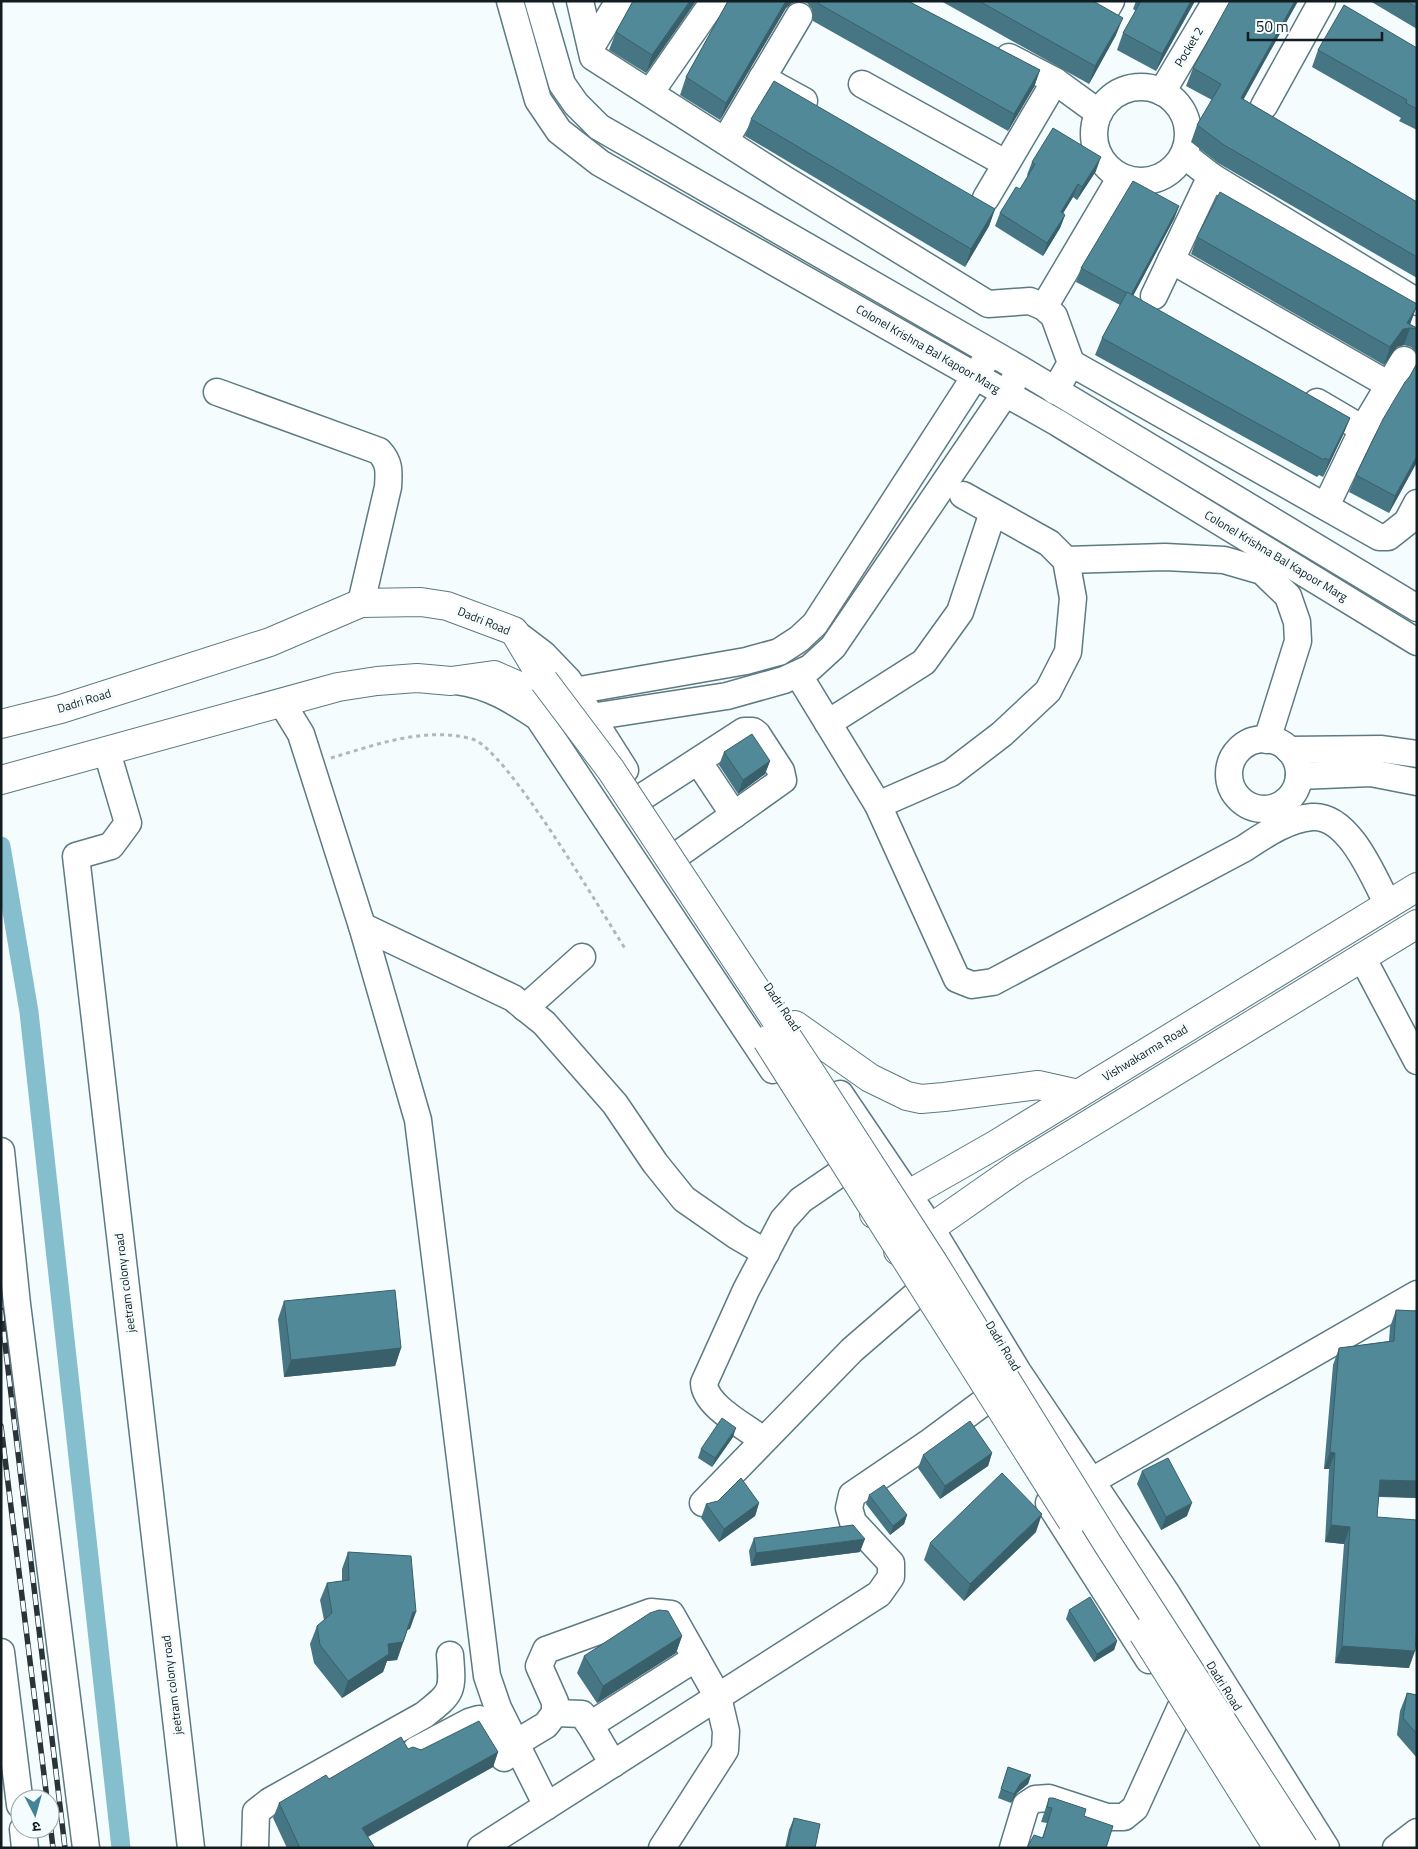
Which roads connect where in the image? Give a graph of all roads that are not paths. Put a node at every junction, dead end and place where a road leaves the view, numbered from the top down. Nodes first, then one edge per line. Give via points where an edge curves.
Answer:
1 (510, 1) edge
2 (538, 1) edge
3 (580, 1) edge
4 (619, 1) edge
5 (714, 1) edge
6 (1216, 1) edge
7 (1322, 1) edge
8 (798, 16) dead end
9 (986, 45) edge
10 (591, 47) junction
11 (762, 78) junction
12 (1055, 80) junction
13 (862, 84) dead end
14 (1162, 92) junction
15 (650, 93) junction
16 (1264, 106) dead end
17 (1099, 113) junction
18 (829, 115) edge
19 (725, 141) junction
20 (1184, 154) junction
21 (1005, 163) junction
22 (1211, 176) junction
23 (1121, 177) junction
24 (986, 198) dead end
25 (1171, 260) junction
26 (1154, 296) dead end
27 (1417, 302) edge
28 (988, 304) junction
29 (1044, 306) junction
30 (964, 339) junction
31 (989, 354) junction
32 (1404, 360) dead end
33 (1070, 363) junction
34 (1020, 369) junction
35 (976, 376) junction
36 (1391, 386) junction
37 (1294, 389) edge
38 (1055, 391) junction
39 (217, 392) dead end
40 (1006, 394) junction
41 (1363, 429) junction
42 (963, 495) dead end
43 (1417, 504) edge
44 (1326, 506) junction
45 (993, 512) junction
46 (1066, 560) junction
47 (362, 603) junction
48 (1417, 608) edge
49 (514, 631) junction
50 (1417, 642) edge
51 (798, 674) junction
52 (574, 691) junction
53 (539, 697) junction
54 (282, 703) junction
55 (591, 717) junction
56 (828, 722) junction
57 (1, 724) edge
58 (554, 742) junction
59 (1278, 745) junction
60 (107, 752) junction
61 (1417, 754) edge
62 (698, 760) junction
63 (1299, 776) junction
64 (1, 780) edge
65 (1417, 782) edge
66 (642, 797) junction
67 (878, 805) junction
68 (734, 815) junction
69 (680, 853) junction
70 (1417, 887) edge
71 (1388, 905) junction
72 (1417, 924) edge
73 (362, 926) junction
74 (582, 957) dead end
75 (1362, 957) junction
76 (526, 1008) junction
77 (795, 1026) junction
78 (1417, 1061) edge
79 (1078, 1094) junction
80 (1, 1151) edge
81 (842, 1172) junction
82 (907, 1194) junction
83 (872, 1216) junction
84 (930, 1227) junction
85 (766, 1253) junction
86 (895, 1254) junction
87 (918, 1293) junction
88 (1417, 1294) edge
89 (984, 1402) junction
90 (763, 1440) junction
91 (1090, 1482) junction
92 (703, 1503) dead end
93 (1053, 1509) junction
94 (1, 1652) edge
95 (450, 1655) dead end
96 (696, 1658) junction
97 (718, 1697) junction
98 (1180, 1709) junction
99 (555, 1713) junction
100 (488, 1714) junction
101 (590, 1725) junction
102 (416, 1750) edge
103 (510, 1751) junction
104 (613, 1764) junction
105 (18, 1789) edge
106 (547, 1806) junction
107 (1417, 1832) edge
108 (86, 1848) edge
109 (191, 1848) edge
110 (255, 1848) edge
111 (481, 1848) edge
112 (662, 1848) edge
113 (1013, 1848) edge
114 (1265, 1848) edge
115 (1278, 1848) edge
116 (1304, 1848) edge
117 (1326, 1848) edge
118 (1396, 1848) edge

1 - 35 street, Colonel Krishna Bal Kapoor Marg via 538,100 559,131 600,163
2 - 30 street via 562,84 598,127
3 - 10 street
4 - 10 street
5 - 15 street
6 - 14 street, Pocket 2
7 - 16 street
8 - 11 street
9 - 12 street
10 - 15 street via 593,57
11 - 18 street
11 - 19 street
12 - 17 street
12 - 21 street
13 - 21 street
14 - 17 street via 1142,88 1121,92
14 - 20 street via 1184,114 1188,134
15 - 19 street
17 - 23 street via 1095,123 1095,144 1104,164
19 - 28 street
20 - 22 street
20 - 23 street via 1162,177 1141,181
21 - 24 street
22 - 25 street
22 - 27 street
23 - 29 street
25 - 26 street
25 - 36 street
28 - 29 street via 1030,301
28 - 30 street
29 - 33 street via 1054,316
30 - 31 street
31 - 34 street
31 - 35 street
32 - 36 street
33 - 38 street
33 - 44 street
34 - 38 street
34 - 40 street
35 - 40 street, Colonel Krishna Bal Kapoor Marg
35 - 52 street via 814,624 800,638 779,652 746,661
36 - 41 street
37 - 41 street
38 - 48 street
39 - 47 street via 379,451 387,460 388,487
40 - 50 street, Colonel Krishna Bal Kapoor Marg
40 - 51 street via 833,647 810,668
41 - 44 street
42 - 45 street
43 - 44 street via 1407,522 1388,537 1378,537
45 - 46 street via 1049,543
45 - 56 street via 960,612 924,662
46 - 59 street via 1165,557 1224,560 1262,571 1288,596 1297,622 1298,641
46 - 67 street via 1073,598 1068,652 1048,691 1002,734 951,773
47 - 49 main road, Dadri Road via 421,602 448,606
47 - 57 main road, Dadri Road via 270,642 61,709
49 - 52 street, Dadri Road via 543,654
49 - 53 main road
51 - 55 street via 727,696
51 - 56 street
52 - 53 street
52 - 55 street, Dadri Road
53 - 54 main road via 494,675 451,680 378,680 338,687
53 - 58 street
53 - 115 main road, bridge via 711,950
53 - 116 main road, bridge via 611,770 933,1262 1107,1542
54 - 60 main road
54 - 73 street via 301,734
55 - 58 street
55 - 66 street, Dadri Road
56 - 67 street
58 - 81 street
59 - 61 street via 1382,748
59 - 63 street via 1298,766
59 - 63 street via 1255,741 1244,746 1233,759 1229,777 1238,798 1253,807 1270,808 1290,797
60 - 64 main road
60 - 109 street, jeetram colony road via 128,823 111,846 76,856
62 - 66 street
62 - 68 street
62 - 68 street via 744,731 757,734 781,771 783,780
63 - 65 street via 1371,773
66 - 69 street, Dadri Road
67 - 71 street via 957,979 972,985 993,982 1279,827 1313,816 1335,823 1353,841
68 - 69 street
69 - 77 street, Dadri Road
70 - 71 main road, Vishwakarma Road
71 - 79 main road, Vishwakarma Road
72 - 75 main road
73 - 76 street via 513,998
73 - 100 street via 418,1120 487,1676
74 - 76 street
75 - 78 street
75 - 84 main road via 1017,1168
76 - 85 street via 544,1023 615,1104 655,1163 684,1198
77 - 79 main road via 870,1078 907,1096 944,1097 1038,1084
77 - 82 street, Dadri Road
79 - 82 main road, Vishwakarma Road
80 - 108 street via 17,1304
81 - 83 street
81 - 85 street via 802,1200 783,1220
82 - 83 main road, Vishwakarma Road
82 - 84 street, Dadri Road
83 - 86 street
84 - 86 main road
84 - 91 street, Dadri Road via 1018,1372
85 - 90 street via 704,1383 712,1403
86 - 87 street
87 - 89 street
87 - 90 street via 852,1350
88 - 91 street
89 - 93 street
89 - 97 street via 852,1495 848,1508 853,1522 891,1563 891,1577 879,1594
90 - 92 street
91 - 93 street
91 - 117 street, Dadri Road via 1165,1591
93 - 98 street
94 - 105 street
95 - 110 street via 453,1683 446,1697 424,1715 270,1800 256,1812
96 - 97 street
96 - 99 street via 671,1614 651,1612 546,1650 539,1666 555,1702
96 - 101 street
97 - 104 street
97 - 112 street via 726,1731 726,1750
98 - 113 street via 1135,1808 1124,1817 1107,1817 1049,1798 1035,1799 1026,1805
98 - 114 street
99 - 101 street via 582,1714
99 - 103 street via 546,1724
100 - 102 street
100 - 103 street
101 - 104 street
103 - 106 street
104 - 106 street
106 - 111 street
107 - 118 street

